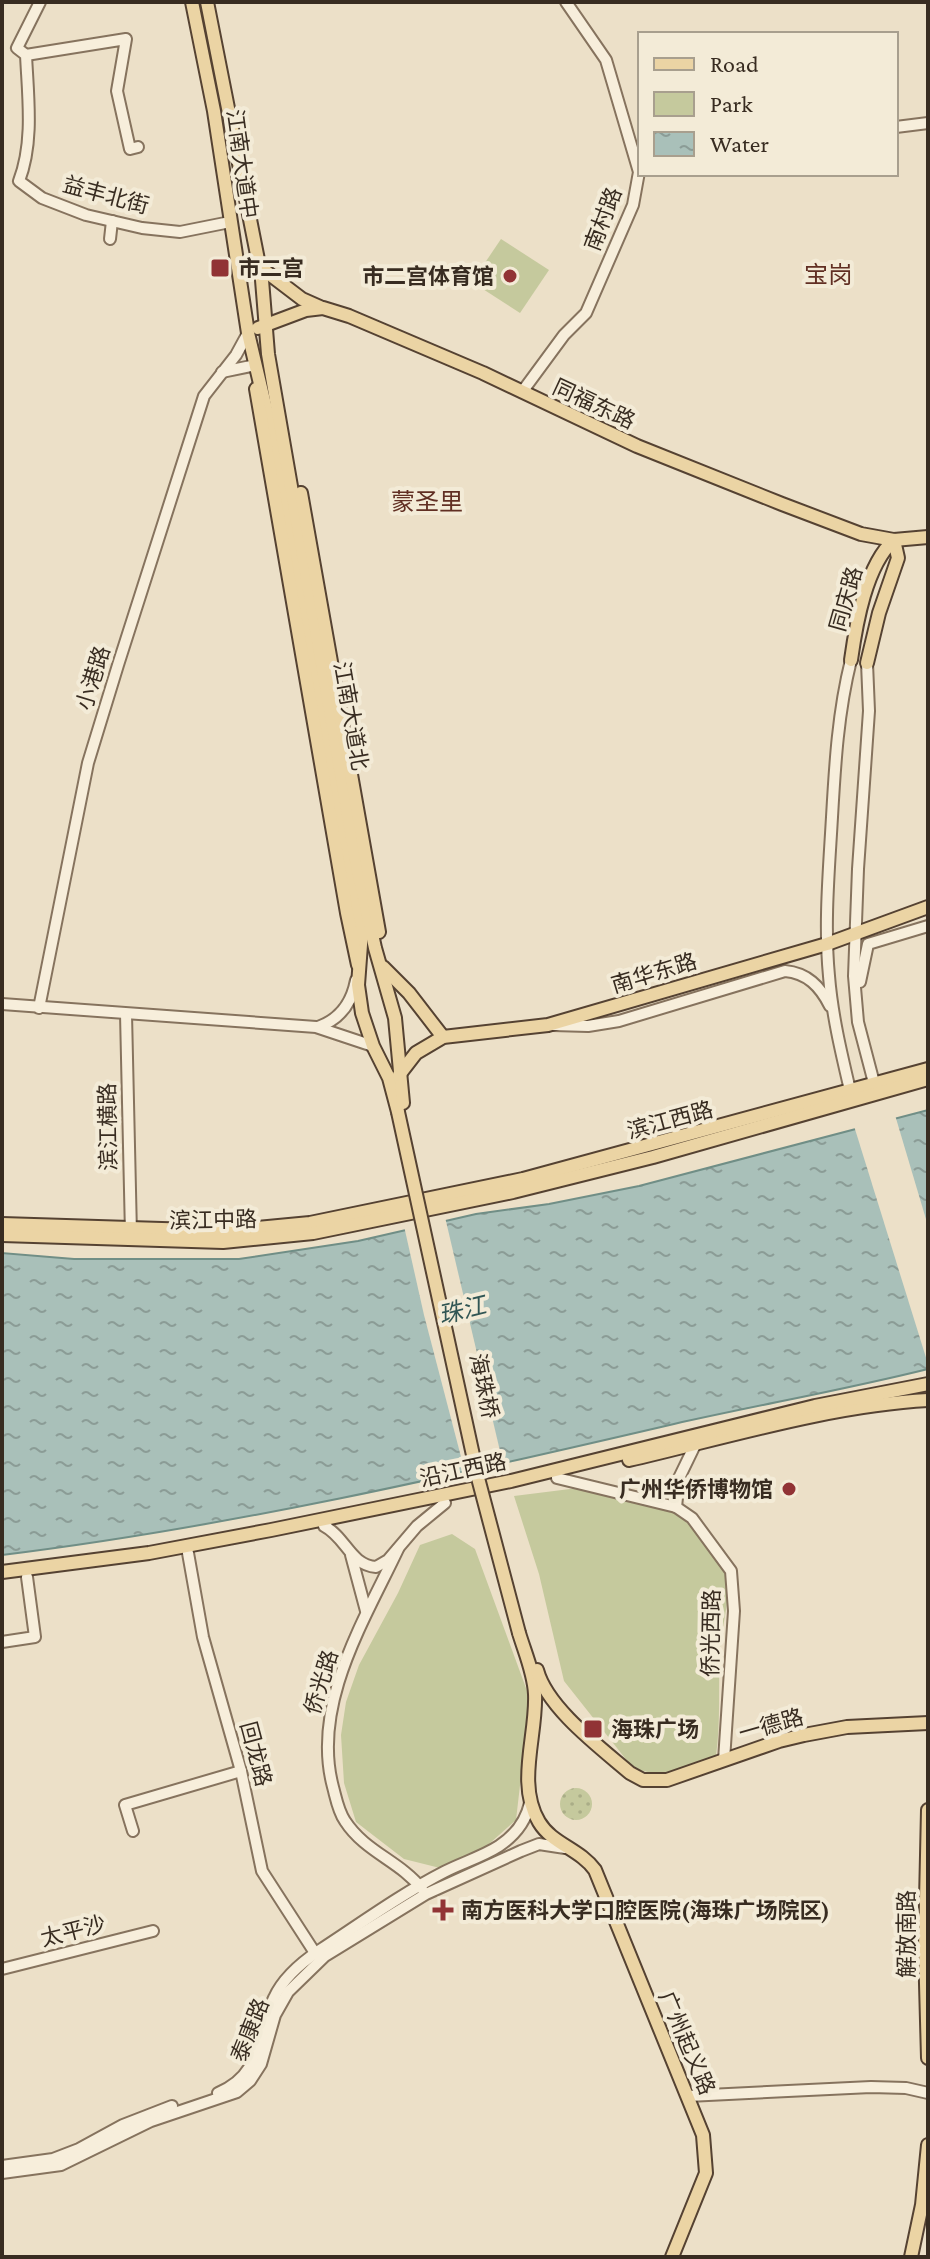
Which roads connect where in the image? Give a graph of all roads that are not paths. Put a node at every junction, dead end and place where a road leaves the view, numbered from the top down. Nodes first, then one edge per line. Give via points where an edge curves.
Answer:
1 (40, 2) edge
2 (192, 2) edge
3 (207, 2) edge
4 (566, 2) edge
5 (22, 52) junction
6 (928, 123) edge
7 (898, 127) edge
8 (138, 147) dead end
9 (638, 169) edge
10 (638, 176) edge
11 (112, 221) junction
12 (230, 222) junction
13 (110, 239) dead end
14 (260, 267) junction
15 (323, 308) junction
16 (265, 325) junction
17 (248, 333) junction
18 (256, 365) junction
19 (222, 372) junction
20 (522, 392) junction
21 (928, 537) edge
22 (894, 540) junction
23 (871, 581) junction
24 (887, 586) junction
25 (851, 660) joint
26 (867, 663) joint
27 (348, 870) junction
28 (928, 907) edge
29 (928, 926) edge
30 (856, 939) junction
31 (827, 944) junction
32 (868, 944) junction
33 (782, 956) junction
34 (359, 967) junction
35 (383, 970) junction
36 (747, 983) junction
37 (2, 1004) edge
38 (39, 1008) junction
39 (856, 1008) junction
40 (126, 1014) junction
41 (834, 1014) junction
42 (548, 1025) junction
43 (316, 1027) junction
44 (443, 1037) junction
45 (373, 1046) junction
46 (928, 1069) edge
47 (399, 1075) junction
48 (928, 1079) edge
49 (874, 1083) junction
50 (850, 1090) junction
51 (864, 1097) junction
52 (401, 1111) junction
53 (422, 1206) junction
54 (2, 1224) edge
55 (131, 1234) junction
56 (2, 1235) edge
57 (928, 1384) edge
58 (928, 1400) edge
59 (899, 1401) junction
60 (928, 1406) edge
61 (695, 1445) junction
62 (557, 1478) junction
63 (445, 1503) junction
64 (676, 1507) junction
65 (324, 1526) junction
66 (398, 1549) junction
67 (350, 1551) junction
68 (188, 1553) junction
69 (2, 1572) edge
70 (27, 1577) junction
71 (2, 1580) edge
72 (366, 1611) junction
73 (522, 1632) junction
74 (2, 1642) edge
75 (928, 1723) edge
76 (724, 1760) junction
77 (241, 1771) junction
78 (630, 1773) joint
79 (530, 1803) junction
80 (928, 1810) edge
81 (133, 1831) dead end
82 (577, 1852) junction
83 (423, 1891) junction
84 (153, 1931) dead end
85 (315, 1953) junction
86 (2, 1969) edge
87 (928, 2058) edge
88 (928, 2093) edge
89 (688, 2096) junction
90 (928, 2145) edge
91 (2, 2166) edge
92 (2, 2173) edge
93 (672, 2257) edge
94 (911, 2257) edge

1 - 5 street
2 - 12 main road, 江南大道中
3 - 14 main road, 江南大道中
4 - 9 street, 南村路 via 606,60
5 - 8 street via 126,39 117,91 130,149
5 - 11 street, 益丰北街 via 27,160 19,181 42,198
6 - 7 street
10 - 20 street, 南村路 via 633,205 586,313
11 - 12 street, 益丰北街 via 180,232
11 - 13 street
12 - 17 main road, 江南大道中
14 - 15 main road, 同福东路
14 - 16 main road, 江南大道中
15 - 16 main road
15 - 20 main road, 同福东路
16 - 17 main road
16 - 35 main road, 江南大道北 via 354,850
17 - 18 main road, 江南大道北
17 - 19 street, 小港路
18 - 19 street
18 - 27 main road, 江南大道北 via 276,451
18 - 34 main road via 262,430
19 - 38 street, 小港路 via 200,407 88,763
20 - 22 main road, 同福东路 via 715,478 861,534
21 - 22 main road, 同福东路
22 - 23 main road, 同庆路 via 881,552
22 - 24 main road, 同庆路 via 898,558
23 - 24 main road
23 - 25 main road, 同庆路
24 - 26 main road, 同庆路
25 - 31 street via 834,778
26 - 30 street
27 - 34 main road, 江南大道北 via 362,931
27 - 35 main road via 370,946
28 - 30 main road, 南华东路
29 - 32 street
30 - 31 main road, 南华东路
30 - 32 street
30 - 39 street
31 - 33 main road, 南华东路
31 - 41 street
32 - 39 street
33 - 36 street
33 - 42 main road, 南华东路
34 - 43 street via 348,1004
34 - 45 main road, 江南大道北 via 359,1001
35 - 44 main road via 419,1004
35 - 47 main road, 江南大道北 via 396,1027
36 - 41 street via 785,971 799,973 816,984
36 - 42 street via 619,1021
37 - 38 street
38 - 40 street
39 - 49 street
40 - 43 street
40 - 55 street, 滨江横路
41 - 50 street
42 - 44 main road, 南华东路
43 - 45 street
44 - 47 main road, 南华东路 via 416,1053
45 - 52 main road, 江南大道北
46 - 49 main road, 滨江西路
47 - 52 main road, 江南大道北
48 - 51 main road, 滨江西路
49 - 50 main road, 滨江西路
49 - 51 street
50 - 51 street
50 - 53 main road, 滨江西路
51 - 53 main road, 滨江西路 via 653,1157
52 - 73 main road, 海珠桥, bridge via 475,1464
53 - 55 main road, 滨江中路 via 269,1228
54 - 55 main road, 滨江中路
55 - 56 main road, 滨江中路
57 - 69 main road, 沿江西路 via 511,1481 286,1527 149,1553
58 - 59 main road, 沿江西路
59 - 60 main road
59 - 61 main road, 沿江西路
61 - 62 main road, 沿江西路
61 - 64 street via 679,1478
62 - 63 main road, 沿江西路
62 - 64 street
63 - 65 main road, 沿江西路
63 - 66 street
64 - 76 street, 侨光西路 via 692,1518 731,1571 734,1611
65 - 67 street
65 - 68 main road, 沿江西路
66 - 67 street via 376,1567 362,1565
66 - 72 street, 侨光路
67 - 72 street
68 - 70 main road, 沿江西路
68 - 77 street, 回龙路 via 203,1637
70 - 71 main road, 沿江西路
70 - 74 street via 35,1637
72 - 83 street, 侨光路 via 330,1710 330,1777 338,1809 362,1842
73 - 78 main road, 海珠桥 via 550,1696
73 - 79 main road, 海珠桥 via 535,1689
75 - 76 main road, 一德路 via 824,1731
76 - 78 main road, 一德路 via 667,1780 643,1780
77 - 81 street via 125,1805
77 - 85 street, 回龙路 via 262,1871
79 - 82 main road, 广州起义路 via 549,1835
79 - 83 street, 泰康路 via 524,1821 498,1847 442,1873
80 - 87 main road, 解放南路
82 - 83 street, 泰康路 via 539,1844
82 - 89 main road, 广州起义路 via 598,1878
83 - 85 street, 泰康路
83 - 92 street, 泰康路 via 296,1982 275,2015 259,2070 237,2092 151,2121 61,2165
84 - 86 street, 太平沙
85 - 91 street, 泰康路 via 279,1989 255,2059 237,2083 136,2119 68,2154
88 - 89 street via 871,2087
89 - 93 main road, 广州起义路 via 703,2135 706,2173
90 - 94 main road

